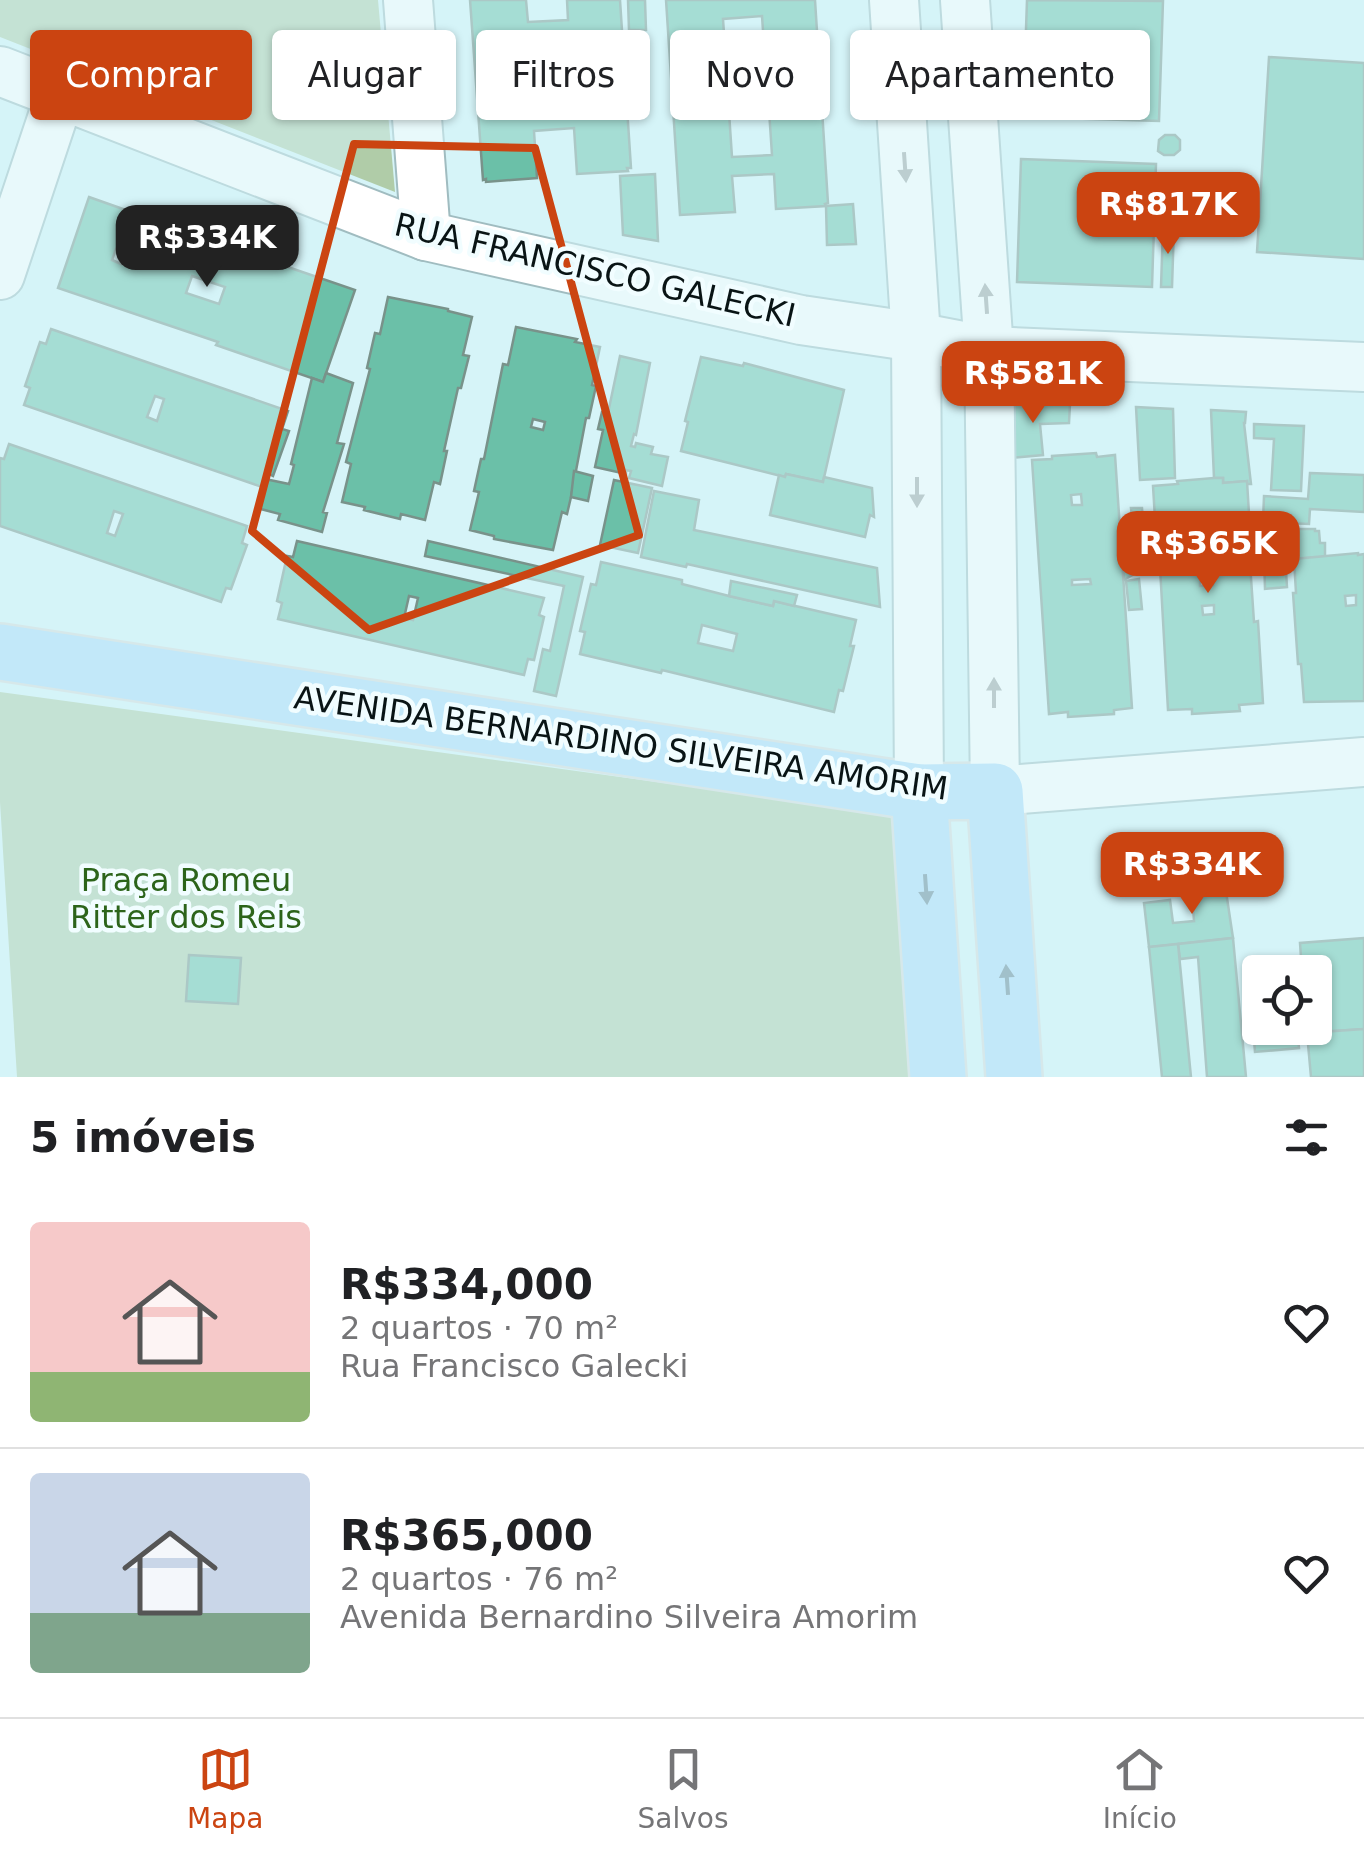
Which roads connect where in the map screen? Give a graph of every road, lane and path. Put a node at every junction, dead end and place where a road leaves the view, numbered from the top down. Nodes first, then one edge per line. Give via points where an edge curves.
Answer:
1 (408, 0) edge
2 (894, 0) edge
3 (965, 0) edge
4 (0, 71) edge
5 (30, 83) edge
6 (52, 120) edge
7 (125, 120) edge
8 (426, 236) junction
9 (0, 275) edge
10 (916, 337) junction
11 (990, 351) junction
12 (1364, 367) edge
13 (0, 652) edge
14 (1364, 762) edge
15 (994, 791) junction
16 (920, 792) junction
17 (938, 1077) edge
18 (1014, 1077) edge

1 - 8 street
2 -> 10 street
11 -> 3 street
4 - 5 street, RUA FRANCISCO GALECKI
6 - 9 street
7 - 8 street, RUA FRANCISCO GALECKI
8 - 10 street, RUA FRANCISCO GALECKI via 801,320
10 - 11 street, RUA FRANCISCO GALECKI
10 -> 16 street
11 - 12 street, RUA FRANCISCO GALECKI
15 -> 11 street
13 - 16 main road, AVENIDA BERNARDINO SILVEIRA AMORIM
14 - 15 street, AVENIDA BERNARDINO SILVEIRA AMORIM
15 - 16 main road, AVENIDA BERNARDINO SILVEIRA AMORIM
18 -> 15 main road
16 -> 17 main road

